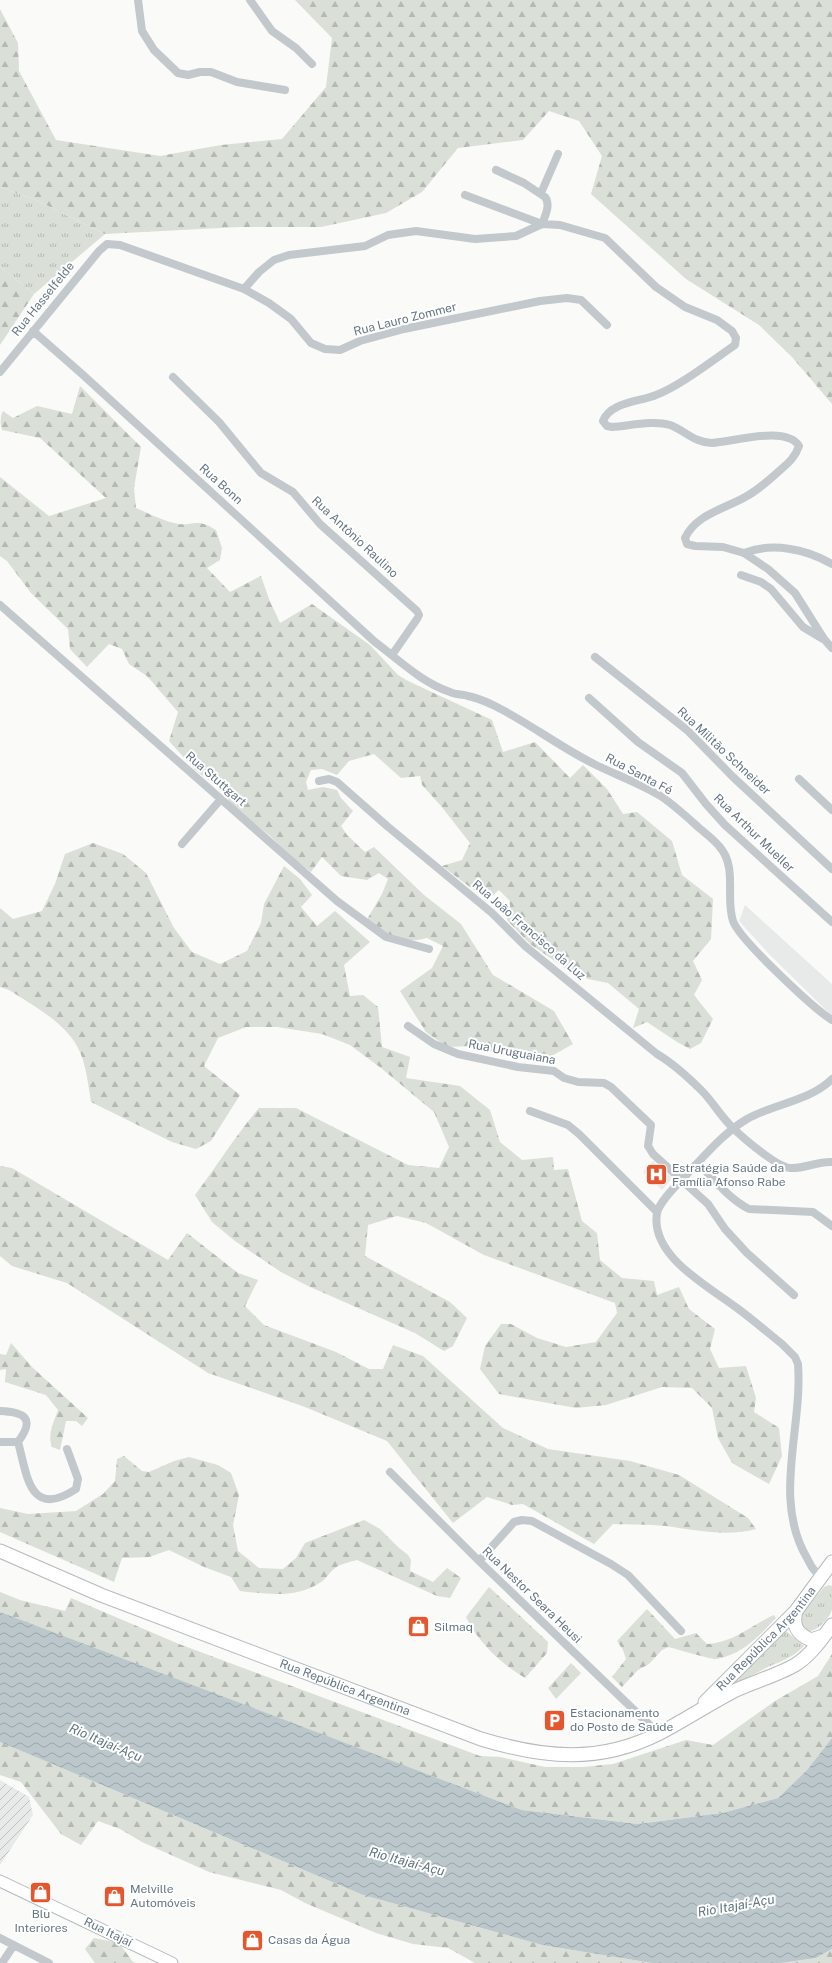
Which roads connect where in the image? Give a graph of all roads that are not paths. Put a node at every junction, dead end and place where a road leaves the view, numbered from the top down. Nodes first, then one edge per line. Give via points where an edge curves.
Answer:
1 (138, 0) edge
2 (250, 0) edge
3 (312, 64) dead end
4 (285, 90) dead end
5 (558, 154) dead end
6 (496, 170) dead end
7 (541, 194) junction
8 (465, 195) dead end
9 (542, 224) junction
10 (107, 244) joint
11 (244, 289) junction
12 (607, 325) dead end
13 (33, 331) junction
14 (0, 372) edge
15 (173, 378) dead end
16 (744, 553) junction
17 (832, 564) edge
18 (742, 575) dead end
19 (0, 605) edge
20 (824, 639) junction
21 (832, 648) edge
22 (392, 655) junction
23 (595, 657) dead end
24 (589, 698) dead end
25 (799, 779) dead end
26 (319, 781) dead end
27 (220, 799) junction
28 (832, 810) edge
29 (182, 844) dead end
30 (832, 868) edge
31 (832, 922) edge
32 (429, 949) dead end
33 (832, 1020) edge
34 (408, 1026) dead end
35 (832, 1079) edge
36 (530, 1111) dead end
37 (733, 1128) junction
38 (832, 1162) edge
39 (698, 1163) junction
40 (682, 1180) junction
41 (658, 1212) junction
42 (832, 1226) edge
43 (794, 1295) dead end
44 (0, 1411) edge
45 (0, 1442) edge
46 (18, 1442) junction
47 (67, 1449) dead end
48 (390, 1472) dead end
49 (0, 1551) edge
50 (479, 1561) junction
51 (832, 1562) edge
52 (827, 1578) edge
53 (796, 1611) junction
54 (832, 1625) edge
55 (681, 1631) dead end
56 (823, 1636) junction
57 (695, 1712) junction
58 (659, 1734) junction
59 (0, 1881) edge
60 (0, 1938) edge
61 (14, 1945) junction
62 (2, 1963) edge
63 (49, 1963) edge
64 (172, 1963) edge

1 - 4 street via 142,31 154,50 178,73 210,72 237,82
2 - 3 street via 272,31 296,48
5 - 7 street
6 - 7 street
7 - 9 street via 547,200 547,211
8 - 9 street
9 - 11 street via 516,236 475,239 416,232 388,235 366,246 289,254 274,260
9 - 16 street via 560,225 605,238 656,287 685,307 717,320 732,331 736,338 735,345 665,392 616,407 606,414 603,421 612,427 669,425 692,438 710,443 765,435 788,436 796,441 799,446 791,461 747,496 702,518 689,528 685,538 687,544 723,546
10 - 11 street, Rua Lauro Zommer via 120,246
10 - 13 street, Rua Hasselfelde
11 - 12 street, Rua Lauro Zommer via 269,302 291,319 311,343 324,349 340,350 404,329 533,302 567,298 581,300
13 - 14 street, Rua Hasselfelde
13 - 22 street, Rua Bonn
15 - 22 street, Rua Antônio Raulino via 219,422 261,473 292,492 320,524 417,611 417,619
16 - 17 street via 755,549 780,548 812,554
16 - 20 street via 768,568 795,593
18 - 20 street via 771,589 803,627
19 - 27 street, Rua Stuttgart
20 - 21 street
22 - 33 street, Rua Santa Fé via 432,685 494,705 564,749 659,795 680,811 720,846 723,852 728,863 730,909 739,932 778,973 822,1014
23 - 30 street, Rua Militão Schneider via 686,730
24 - 31 street, Rua Arthur Mueller via 638,742 682,773 725,825
25 - 28 street
26 - 37 street, Rua João Francisco da Luz via 329,779 336,782 492,912 525,946 657,1054 674,1064 702,1091
27 - 29 street
27 - 32 street, Rua Stuttgart via 337,901 386,936
34 - 40 street, Rua Uruguaiana via 434,1044 458,1054 518,1067 554,1071 564,1078 578,1082 604,1083 651,1125 648,1146 653,1154
35 - 37 street via 817,1090 748,1118
36 - 41 street via 568,1125
37 - 38 street, Rua João Francisco da Luz via 781,1166 791,1168 825,1161
37 - 39 street
39 - 40 street
39 - 42 street via 740,1205 749,1209 813,1212
40 - 41 street via 661,1204
40 - 43 street via 708,1204 747,1254
41 - 52 street via 657,1227 661,1242 685,1270 782,1344 795,1357 798,1364 790,1494 793,1526 815,1573
44 - 46 street via 18,1412 24,1416 28,1423
45 - 46 street
46 - 47 street via 32,1490 40,1497 65,1496 76,1489 78,1479
48 - 50 street, Rua Nestor Seara Heusi
49 - 58 main road, Rua República Argentina via 101,1596 473,1736 512,1748 558,1755 589,1754 622,1748
50 - 55 street via 514,1522 532,1521 628,1575
50 - 58 street, Rua Nestor Seara Heusi
51 - 52 main road, Rua República Argentina
52 - 53 main road, Rua República Argentina
53 - 56 main road via 795,1625 800,1634 811,1640
53 - 57 main road, Rua República Argentina
54 - 56 main road, Rua República Argentina
56 - 57 main road, Rua República Argentina via 808,1655 794,1666 735,1691
57 - 58 main road, Rua República Argentina
59 - 64 main road, Rua Itajaí
60 - 61 street
61 - 62 street
61 - 63 street

